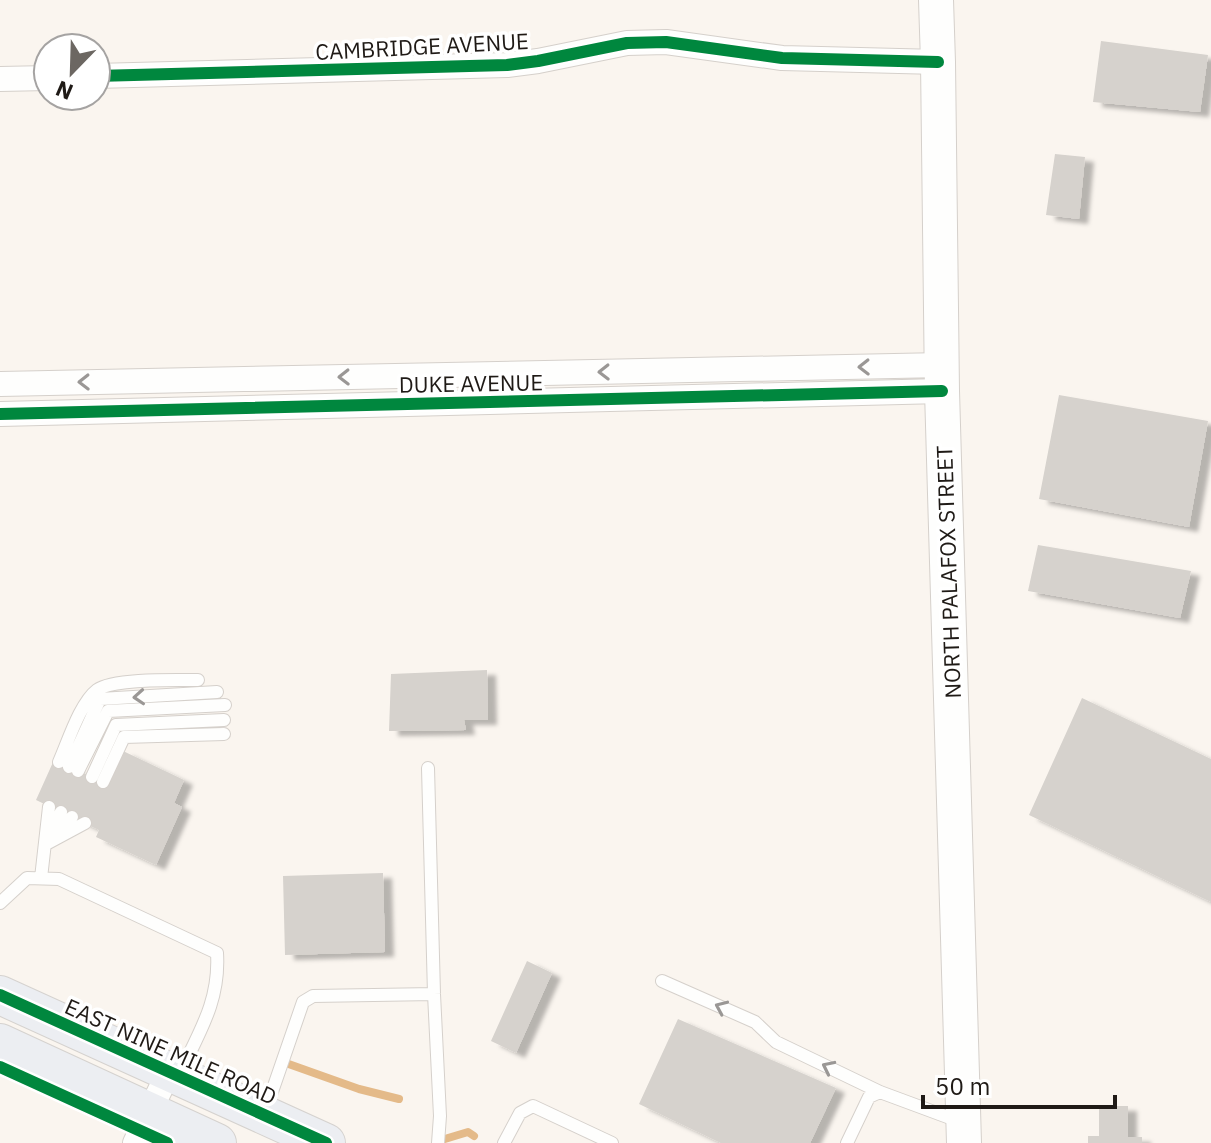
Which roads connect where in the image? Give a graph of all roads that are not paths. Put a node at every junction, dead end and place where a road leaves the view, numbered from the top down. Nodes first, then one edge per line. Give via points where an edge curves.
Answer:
1 (936, 0) edge
2 (938, 62) junction
3 (112, 76) edge
4 (32, 78) edge
5 (0, 79) edge
6 (942, 378) junction
7 (0, 384) edge
8 (0, 414) edge
9 (198, 680) dead end
10 (217, 692) dead end
11 (225, 705) dead end
12 (224, 720) dead end
13 (224, 734) dead end
14 (69, 767) junction
15 (428, 768) dead end
16 (85, 823) dead end
17 (46, 844) junction
18 (41, 878) junction
19 (0, 903) edge
20 (662, 981) dead end
21 (434, 994) junction
22 (9, 1003) edge
23 (0, 1043) edge
24 (0, 1067) edge
25 (174, 1073) junction
26 (880, 1092) junction
27 (268, 1129) edge
28 (964, 1133) edge
29 (152, 1135) edge
30 (217, 1143) edge
31 (326, 1143) edge
32 (438, 1143) edge
33 (504, 1143) edge
34 (612, 1143) edge
35 (847, 1143) edge

1 - 2 main road, NORTH PALAFOX STREET
2 - 3 street, CAMBRIDGE AVENUE via 782,58 666,42 627,43 507,65
2 - 6 main road, NORTH PALAFOX STREET
4 - 5 street
6 -> 7 street, DUKE AVENUE
6 - 8 street, DUKE AVENUE
6 - 28 main road, NORTH PALAFOX STREET
9 - 14 lane via 112,683 97,690 84,706
10 -> 14 lane via 100,699
11 - 14 lane via 108,711
12 - 13 lane via 116,725 97,780 124,737
15 - 21 lane
16 - 17 lane
17 - 17 lane via 55,810
17 - 18 lane
18 - 19 lane via 27,878
18 - 25 lane via 59,879 217,953 213,1002
26 -> 20 lane via 776,1042 755,1022
21 - 27 lane via 313,996 303,1002
21 - 32 lane
22 - 25 main road, EAST NINE MILE ROAD
23 - 29 main road
24 - 29 main road
25 - 27 main road, EAST NINE MILE ROAD
25 - 29 street
26 - 28 lane
26 - 35 lane via 869,1097
27 - 29 main road via 166,1103
27 - 31 main road, EAST NINE MILE ROAD
29 - 30 main road
33 - 34 lane via 520,1113 533,1106

